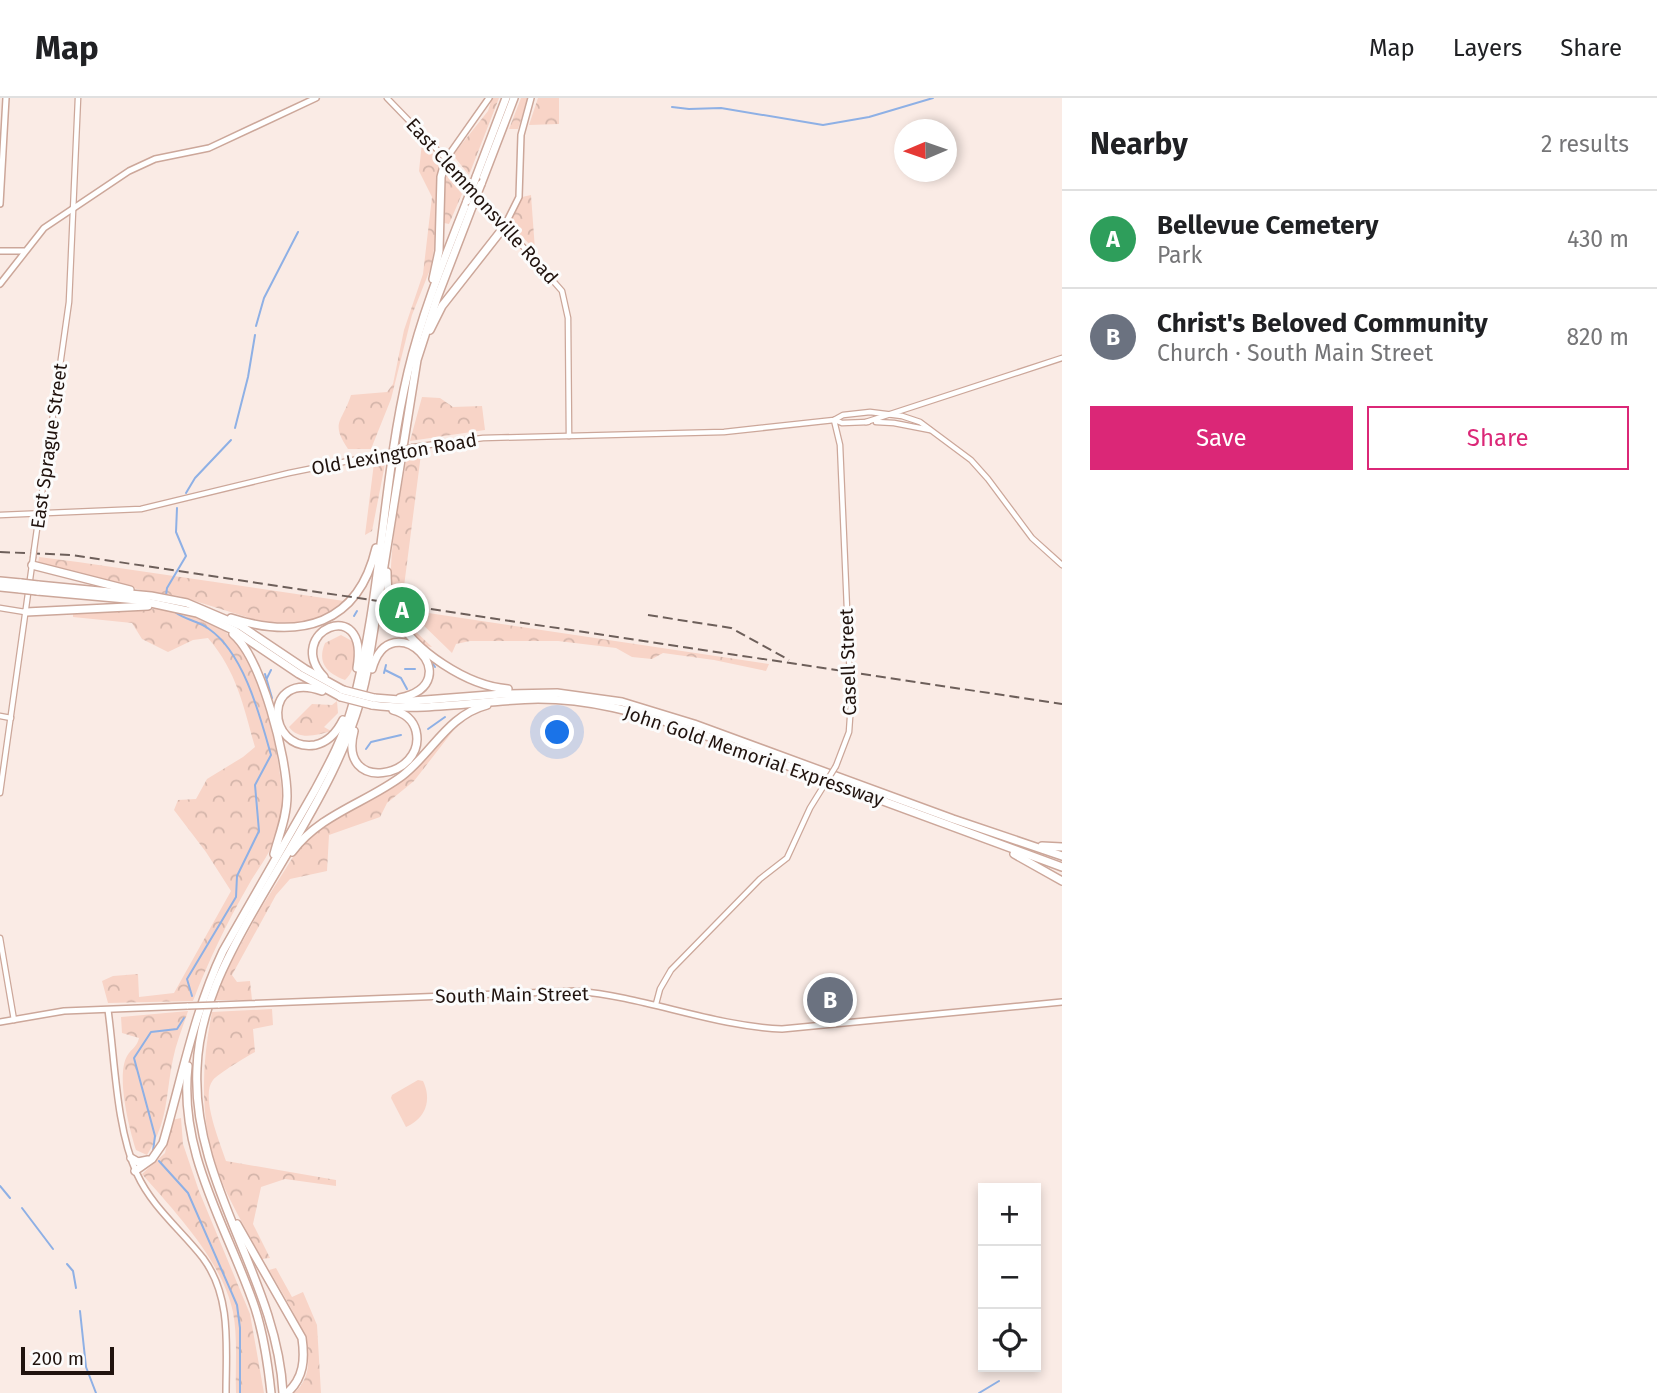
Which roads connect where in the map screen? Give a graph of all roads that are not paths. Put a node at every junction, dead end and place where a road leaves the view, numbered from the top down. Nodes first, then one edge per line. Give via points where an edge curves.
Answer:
1 (6, 98) edge
2 (78, 98) edge
3 (316, 98) edge
4 (387, 98) edge
5 (489, 98) edge
6 (506, 98) edge
7 (514, 98) edge
8 (531, 98) edge
9 (446, 159) junction
10 (479, 181) junction
11 (0, 204) edge
12 (470, 204) junction
13 (72, 208) junction
14 (504, 227) junction
15 (0, 251) edge
16 (24, 251) junction
17 (0, 284) edge
18 (427, 305) junction
19 (1062, 358) edge
20 (417, 360) junction
21 (891, 414) junction
22 (834, 420) junction
23 (866, 422) junction
24 (930, 430) junction
25 (569, 436) junction
26 (385, 506) junction
27 (0, 515) edge
28 (39, 515) junction
29 (387, 548) junction
30 (33, 562) junction
31 (1062, 565) edge
32 (0, 581) edge
33 (21, 586) junction
34 (0, 587) edge
35 (155, 602) junction
36 (194, 606) junction
37 (0, 608) edge
38 (26, 612) junction
39 (222, 625) junction
40 (362, 682) junction
41 (328, 684) junction
42 (342, 693) junction
43 (557, 693) junction
44 (519, 701) junction
45 (377, 703) junction
46 (354, 712) junction
47 (0, 716) edge
48 (11, 718) junction
49 (0, 793) edge
50 (953, 819) junction
51 (962, 830) junction
52 (1062, 848) edge
53 (1062, 856) edge
54 (272, 865) junction
55 (1062, 867) edge
56 (1062, 881) edge
57 (266, 889) junction
58 (0, 938) edge
59 (1062, 1003) edge
60 (656, 1004) junction
61 (108, 1010) junction
62 (14, 1020) junction
63 (0, 1023) edge
64 (191, 1041) junction
65 (131, 1158) junction
66 (152, 1159) junction
67 (135, 1171) junction
68 (222, 1197) junction
69 (284, 1391) edge
70 (226, 1393) edge
71 (271, 1393) edge

1 - 11 main road
2 - 13 main road, East Sprague Street
3 - 13 main road via 209,148 143,164
4 - 9 main road, East Clemmonsville Road
5 - 9 main road
6 - 10 highway
7 - 10 highway
8 - 14 main road via 521,135 519,197
9 - 14 main road, East Clemmonsville Road
9 - 18 highway via 441,177 439,251
10 - 12 highway, bridge
12 - 18 highway
12 - 20 highway
13 - 16 main road via 44,228
13 - 28 main road, East Sprague Street via 68,315
14 - 20 highway via 442,306
14 - 25 main road, East Clemmonsville Road via 564,295
15 - 16 main road
16 - 17 main road
18 - 26 highway via 408,373
19 - 21 main road, Old Lexington Road
20 - 29 highway
21 - 22 main road, Old Lexington Road via 870,412
21 - 23 main road
21 - 24 main road via 913,419
22 - 23 main road, Old Lexington Road
22 - 25 main road, Old Lexington Road via 733,432
22 - 60 main road, Casell Street, bridge via 840,445 849,732 787,858 671,970
23 - 24 main road
24 - 31 main road via 971,460 1032,538
25 - 28 main road, Old Lexington Road, bridge via 483,438 413,447 141,509
26 - 36 highway via 367,576 352,601 335,615 309,625 277,627
26 - 40 highway
27 - 28 main road, Old Lexington Road
28 - 30 main road, East Sprague Street, bridge
29 - 40 highway
29 - 43 highway via 390,604 402,626 423,647 484,686
30 - 35 highway
30 - 38 main road, East Sprague Street
32 - 33 highway, John Gold Memorial Expressway
33 - 34 highway, John Gold Memorial Expressway
33 - 35 highway, John Gold Memorial Expressway, bridge
35 - 36 highway, John Gold Memorial Expressway via 169,598
35 - 38 highway
35 - 39 highway, John Gold Memorial Expressway
36 - 41 highway, John Gold Memorial Expressway via 241,626
37 - 38 main road
38 - 48 main road, East Sprague Street
39 - 42 highway, John Gold Memorial Expressway via 314,682
39 - 54 highway via 249,653 280,745 287,797
40 - 41 highway via 356,674 357,639 349,628 336,625 320,632 313,648 316,666
40 - 45 highway via 387,645 404,643 421,652 429,667 425,685 411,695
40 - 46 highway
41 - 42 highway, John Gold Memorial Expressway
42 - 45 highway, John Gold Memorial Expressway, bridge
42 - 46 highway via 291,689 278,705 280,727 298,743 318,744 334,735 344,718
43 - 45 highway, John Gold Memorial Expressway
43 - 50 highway, John Gold Memorial Expressway via 647,708
44 - 45 highway, John Gold Memorial Expressway via 418,707
44 - 51 highway, John Gold Memorial Expressway via 594,704 654,718
44 - 57 highway via 485,706 464,715 402,776 303,837
45 - 46 highway via 410,719 416,730 414,751 396,769 383,774 365,771 354,757 352,743 359,718
46 - 54 highway
46 - 57 highway via 344,748 322,793
47 - 48 main road
48 - 49 main road, East Sprague Street
50 - 52 highway
50 - 53 highway, John Gold Memorial Expressway
51 - 55 highway, John Gold Memorial Expressway
51 - 56 highway
54 - 64 highway via 211,975
57 - 68 highway via 216,981 200,1039 200,1125
58 - 62 main road
59 - 60 main road, South Main Street via 790,1029 752,1027
60 - 61 main road, South Main Street, bridge via 576,991
61 - 62 main road, South Main Street via 64,1011
61 - 65 main road
62 - 63 main road, South Main Street
64 - 66 highway via 163,1143
64 - 71 highway via 187,1102 196,1159 254,1307
65 - 66 highway
65 - 67 main road
66 - 67 highway
67 - 70 main road via 155,1203 204,1259 219,1289 225,1313
68 - 69 highway via 266,1307
68 - 69 highway via 302,1338 299,1379

